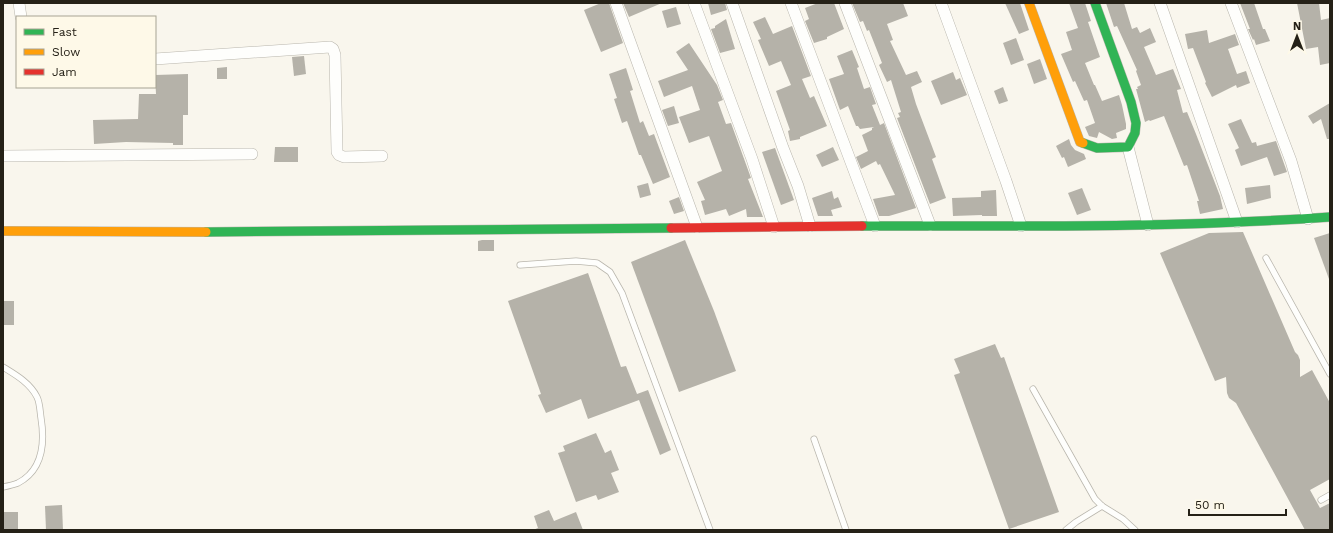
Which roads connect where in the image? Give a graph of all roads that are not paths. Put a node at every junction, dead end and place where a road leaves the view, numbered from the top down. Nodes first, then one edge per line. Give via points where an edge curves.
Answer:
1 (19, 3) edge
2 (616, 3) edge
3 (694, 3) edge
4 (732, 3) edge
5 (791, 3) edge
6 (845, 3) edge
7 (940, 3) edge
8 (1029, 3) edge
9 (1095, 3) edge
10 (1160, 3) edge
11 (1231, 3) edge
12 (21, 16) edge
13 (156, 59) edge
14 (1128, 147) junction
15 (252, 154) dead end
16 (3, 156) edge
17 (382, 156) dead end
18 (1330, 217) edge
19 (1308, 219) junction
20 (1237, 222) junction
21 (930, 225) junction
22 (1148, 225) junction
23 (810, 226) junction
24 (875, 226) junction
25 (1021, 226) junction
26 (697, 227) junction
27 (774, 227) junction
28 (3, 232) edge
29 (1266, 258) dead end
30 (520, 265) dead end
31 (3, 367) edge
32 (1330, 374) edge
33 (1032, 389) dead end
34 (814, 439) dead end
35 (3, 487) edge
36 (1330, 495) edge
37 (1321, 500) dead end
38 (1102, 506) junction
39 (710, 530) edge
40 (846, 530) edge
41 (1066, 530) edge
42 (1135, 530) edge

1 - 12 street
2 - 26 street
3 - 27 street via 752,159
4 - 23 street
5 - 24 street
6 - 21 street
7 - 25 street
8 - 14 street via 1080,142 1095,147
9 - 14 street via 1131,102 1136,123 1135,133
10 - 20 street
11 - 19 street via 1291,161
13 - 17 street via 333,48 337,152 339,156 344,157
14 - 22 street
15 - 16 street
18 - 19 street
19 - 20 street
20 - 22 street
21 - 24 street
21 - 25 street
22 - 25 street
23 - 24 street
23 - 27 street
26 - 27 street
26 - 28 street
29 - 32 lane
30 - 39 lane via 576,261 597,263 610,272 622,293
31 - 35 lane via 27,384 38,398 43,441 40,460 28,476
33 - 38 lane via 1091,492
34 - 40 lane
36 - 37 lane
38 - 41 lane
38 - 42 lane

